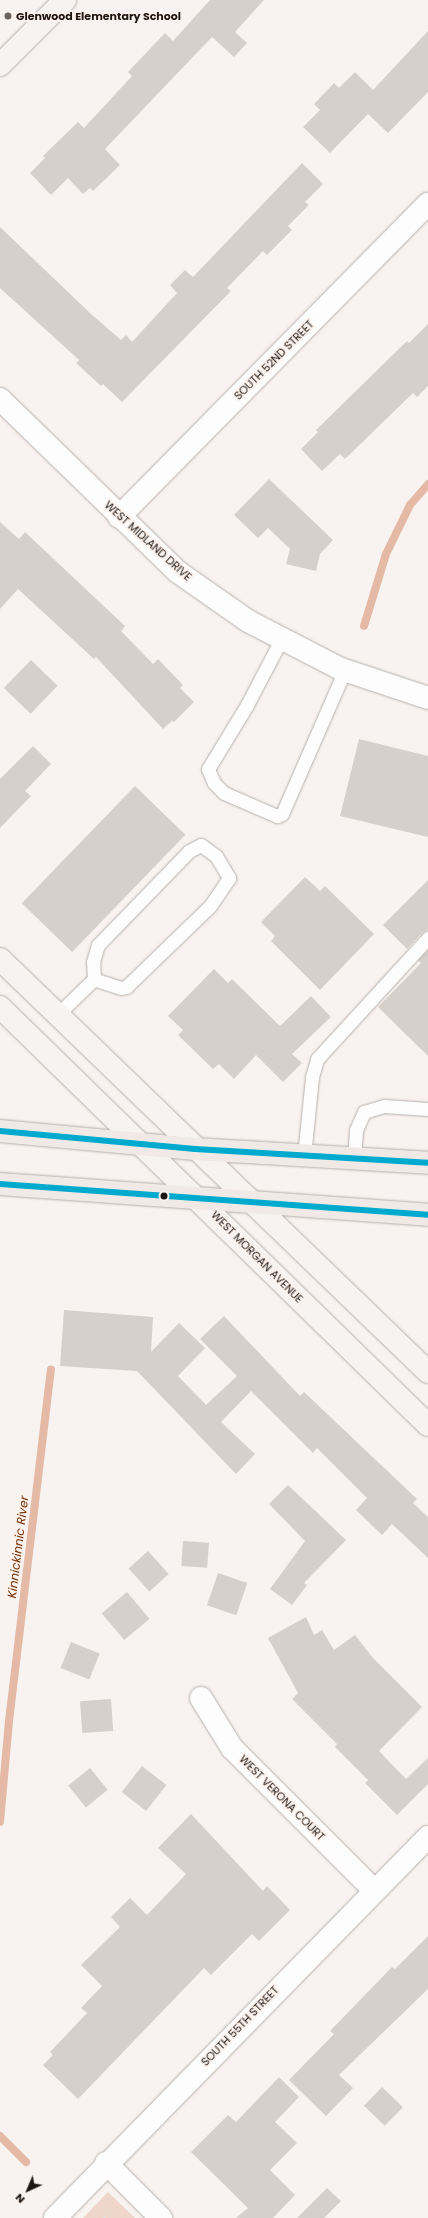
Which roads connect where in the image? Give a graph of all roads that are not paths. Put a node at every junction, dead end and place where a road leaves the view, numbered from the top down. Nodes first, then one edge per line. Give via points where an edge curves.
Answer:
1 (65, 0) edge
2 (0, 65) edge
3 (428, 204) edge
4 (0, 399) edge
5 (119, 517) junction
6 (282, 638) junction
7 (345, 670) junction
8 (428, 698) edge
9 (428, 938) edge
10 (0, 959) edge
11 (94, 979) junction
12 (0, 1007) edge
13 (57, 1014) junction
14 (428, 1109) edge
15 (0, 1132) edge
16 (141, 1145) junction
17 (195, 1149) junction
18 (304, 1156) junction
19 (354, 1159) junction
20 (428, 1163) edge
21 (0, 1184) edge
22 (199, 1200) junction
23 (253, 1204) junction
24 (428, 1214) edge
25 (428, 1372) edge
26 (428, 1425) edge
27 (201, 1698) dead end
28 (428, 1837) edge
29 (374, 1890) junction
30 (106, 2163) junction
31 (55, 2218) edge
32 (161, 2218) edge

1 - 2 street
3 - 5 street, SOUTH 52ND STREET
4 - 5 street, WEST MIDLAND DRIVE
5 - 6 street, WEST MIDLAND DRIVE via 178,572 248,620
6 - 7 street, WEST MIDLAND DRIVE
6 - 7 lane via 248,705 208,769 214,783 224,793 277,816 282,814
7 - 8 street, WEST MIDLAND DRIVE
9 - 18 lane via 317,1059 312,1078
10 - 13 street
11 - 11 lane via 126,987 210,906 229,878 216,856 201,845 189,851 140,900 98,945 93,962
11 - 13 lane
12 - 16 street, WEST MORGAN AVENUE
13 - 17 street
14 - 19 lane via 384,1106 364,1112 356,1130
15 - 16 main road
16 - 17 main road
16 - 22 street, WEST MORGAN AVENUE
17 - 18 main road
17 - 23 street
18 - 19 main road
19 - 20 main road
21 - 22 main road
22 - 23 main road
22 - 26 street, WEST MORGAN AVENUE
23 - 24 main road
23 - 25 street
27 - 29 street, WEST VERONA COURT via 232,1748
28 - 29 street, SOUTH 55TH STREET
29 - 30 street, SOUTH 55TH STREET
30 - 31 street, SOUTH 55TH STREET
30 - 32 street

